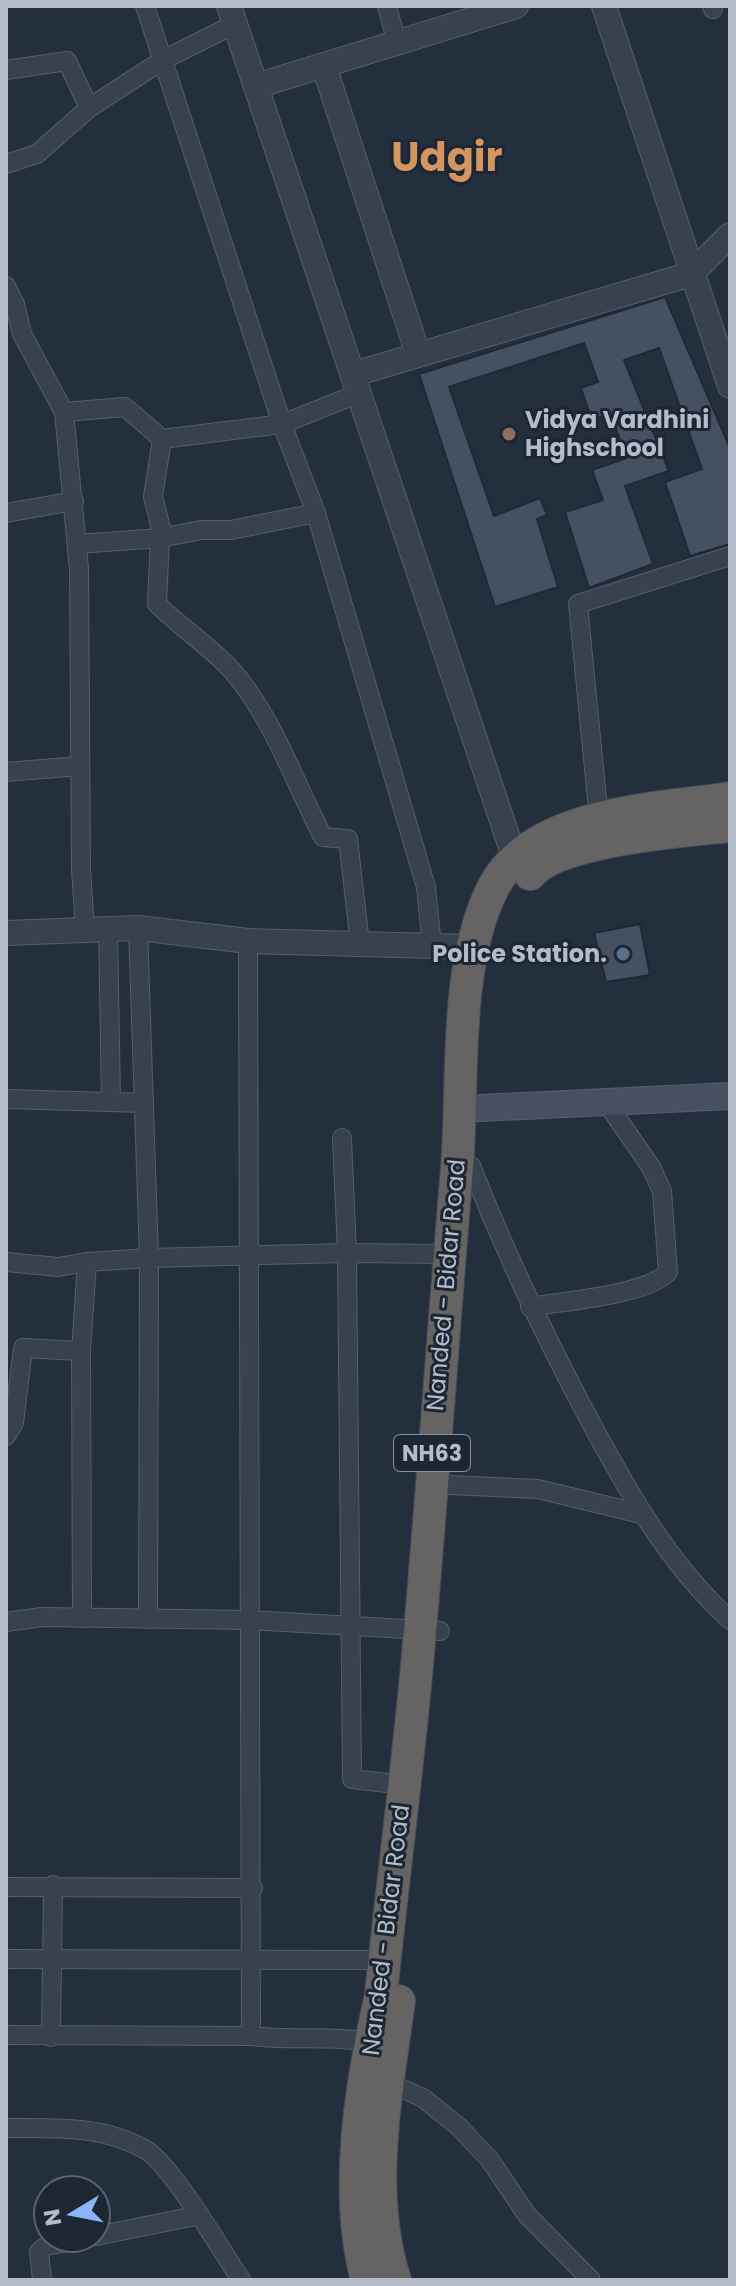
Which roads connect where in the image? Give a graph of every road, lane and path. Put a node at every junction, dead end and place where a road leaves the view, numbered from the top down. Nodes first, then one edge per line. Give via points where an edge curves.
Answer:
1 (145, 6) edge
2 (387, 6) edge
3 (516, 6) edge
4 (604, 6) edge
5 (232, 15) edge
6 (397, 43) junction
7 (163, 60) junction
8 (324, 66) junction
9 (6, 70) edge
10 (256, 86) junction
11 (89, 108) junction
12 (6, 164) edge
13 (730, 235) edge
14 (691, 274) junction
15 (8, 293) edge
16 (418, 354) junction
17 (357, 383) junction
18 (730, 386) edge
19 (64, 412) junction
20 (282, 424) junction
21 (162, 439) junction
22 (74, 501) junction
23 (6, 513) edge
24 (316, 513) junction
25 (160, 538) junction
26 (77, 544) junction
27 (730, 556) edge
28 (80, 766) junction
29 (6, 772) edge
30 (730, 798) edge
31 (599, 820) junction
32 (730, 826) edge
33 (515, 859) junction
34 (96, 928) junction
35 (138, 928) junction
36 (6, 933) edge
37 (248, 941) junction
38 (360, 944) junction
39 (432, 946) junction
40 (474, 947) junction
41 (730, 1096) edge
42 (6, 1099) edge
43 (111, 1102) junction
44 (606, 1102) junction
45 (144, 1103) junction
46 (467, 1109) junction
47 (342, 1138) dead end
48 (471, 1166) junction
49 (347, 1253) junction
50 (449, 1254) junction
51 (247, 1255) junction
52 (149, 1258) junction
53 (6, 1262) edge
54 (87, 1262) junction
55 (530, 1307) junction
56 (81, 1351) junction
57 (6, 1436) edge
58 (440, 1482) junction
59 (641, 1514) junction
60 (82, 1618) junction
61 (148, 1619) junction
62 (250, 1620) junction
63 (730, 1620) edge
64 (6, 1622) edge
65 (350, 1627) junction
66 (430, 1630) junction
67 (405, 1785) junction
68 (53, 1885) junction
69 (6, 1887) edge
70 (253, 1888) junction
71 (6, 1959) edge
72 (248, 1959) junction
73 (52, 1960) junction
74 (384, 1960) junction
75 (6, 2035) edge
76 (251, 2036) junction
77 (51, 2037) junction
78 (370, 2042) junction
79 (379, 2079) junction
80 (6, 2128) edge
81 (200, 2215) junction
82 (112, 2233) edge
83 (39, 2254) edge
84 (42, 2280) edge
85 (241, 2280) edge
86 (367, 2280) edge
87 (395, 2280) edge
88 (591, 2280) edge

1 - 7 street
2 - 6 street
3 - 6 street
4 - 14 street
5 - 7 street
5 - 10 street
6 - 8 street
7 - 11 street
7 - 20 street
8 - 10 street
8 - 16 street
9 - 11 street via 67,61
10 - 17 street
11 - 12 street via 37,154
13 - 14 street
14 - 16 street
14 - 18 street
15 - 19 street via 22,334
16 - 17 street
17 - 20 street
17 - 33 street
19 - 21 street via 125,407
19 - 22 street
20 - 21 street
20 - 24 street
21 - 25 street via 153,497
22 - 23 street
22 - 26 street
24 - 25 street
24 - 39 street via 426,887
25 - 26 street
25 - 38 street via 157,604 210,647 251,696 323,837 348,839
26 - 28 street
27 - 31 street via 578,604
28 - 29 street
28 - 34 street
30 - 31 highway, Nanded - Bidar Road / NH63
31 - 33 highway, Nanded - Bidar Road / NH63 via 537,842
32 - 46 highway, Nanded - Bidar Road / NH63 via 612,842 562,854 534,869 505,910 486,963
33 - 40 highway, Nanded - Bidar Road / NH63 via 493,887
34 - 35 street
34 - 36 street
34 - 43 street
35 - 37 street
35 - 45 street
37 - 38 street
37 - 51 street
38 - 39 street
39 - 40 street
40 - 46 highway, Nanded - Bidar Road / NH63 via 464,1021
41 - 44 main road
42 - 43 street
43 - 45 street
44 - 46 main road
44 - 55 street via 662,1191 668,1272 660,1281 633,1288
45 - 52 street
46 - 48 highway, Nanded - Bidar Road / NH63
46 - 50 highway, Nanded - Bidar Road / NH63
47 - 49 street
48 - 55 street
48 - 58 highway, Nanded - Bidar Road / NH63
49 - 50 street
49 - 51 street
49 - 65 street
50 - 58 highway, Nanded - Bidar Road / NH63
51 - 52 street
51 - 62 street
52 - 54 street
52 - 61 street
53 - 54 street via 58,1267
54 - 56 street
55 - 59 street
56 - 57 street via 23,1348 14,1423
56 - 60 street
58 - 59 street via 538,1489
58 - 66 highway, Nanded - Bidar Road / NH63
59 - 63 street via 693,1586
60 - 61 street
60 - 64 street
61 - 62 street
62 - 65 street
62 - 70 street
65 - 66 street
65 - 67 street via 352,1779
66 - 67 highway, Nanded - Bidar Road / NH63
66 - 79 highway, Nanded - Bidar Road / NH63
67 - 74 highway, Nanded - Bidar Road / NH63
68 - 69 street
68 - 70 street
68 - 73 street
70 - 72 street
71 - 73 street
72 - 73 street
72 - 74 street
72 - 76 street
73 - 77 street
74 - 78 highway, Nanded - Bidar Road / NH63
75 - 77 street
76 - 77 street
76 - 78 street
78 - 79 highway, Nanded - Bidar Road / NH63
79 - 86 highway, Nanded - Bidar Road / NH63 via 354,2189
79 - 87 highway, Nanded - Bidar Road / NH63 via 380,2212
79 - 88 street via 423,2098 459,2127 490,2160 527,2215
80 - 81 street via 80,2129 149,2151
81 - 82 street
81 - 85 street
83 - 84 street

